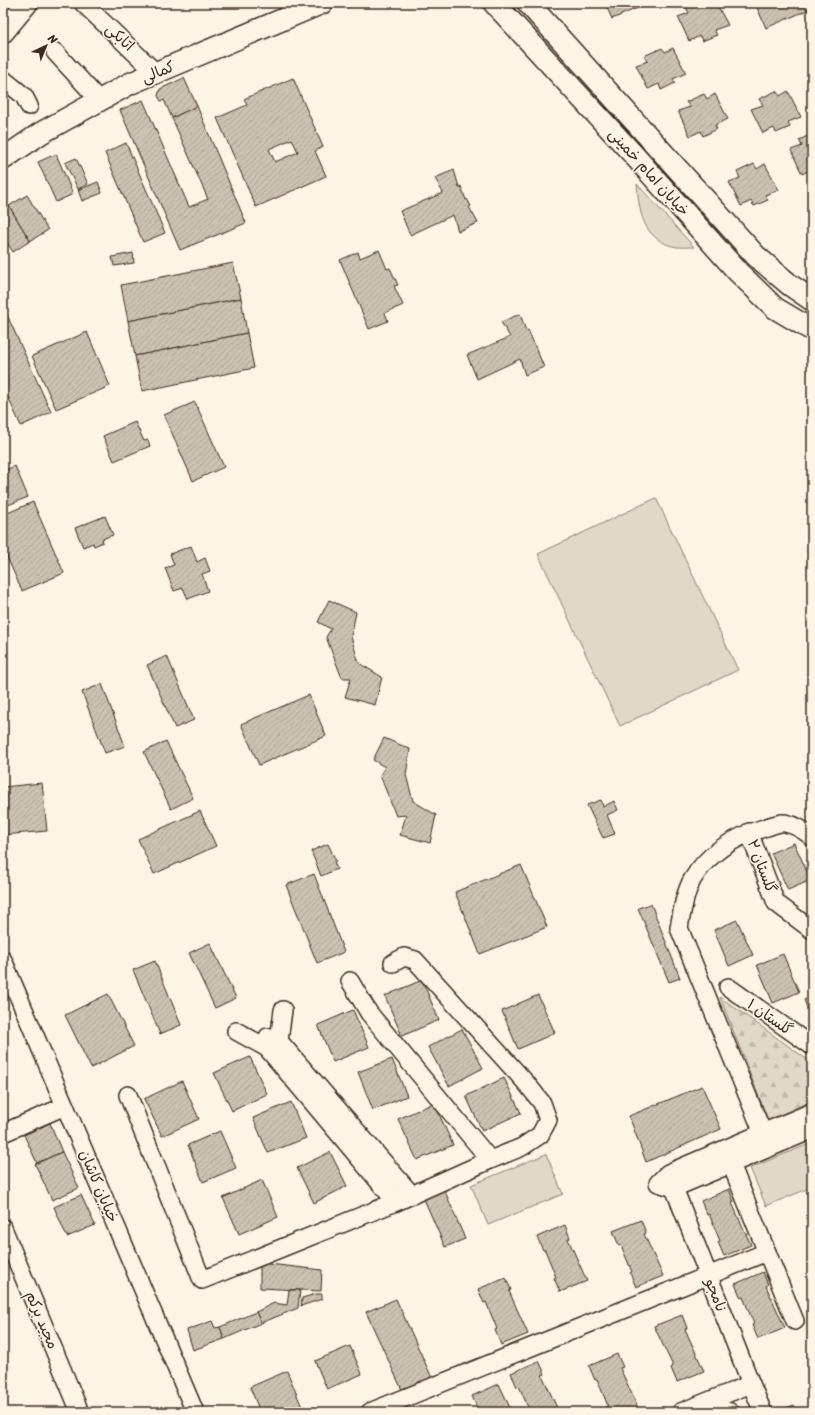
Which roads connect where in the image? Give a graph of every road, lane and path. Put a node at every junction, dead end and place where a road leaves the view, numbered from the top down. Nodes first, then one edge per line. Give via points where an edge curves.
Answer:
1 (27, 3) edge
2 (83, 3) edge
3 (322, 3) edge
4 (494, 3) edge
5 (528, 3) edge
6 (3, 32) edge
7 (55, 52) dead end
8 (156, 73) junction
9 (3, 79) edge
10 (99, 100) junction
11 (29, 106) dead end
12 (3, 159) edge
13 (756, 256) junction
14 (738, 272) junction
15 (812, 300) edge
16 (812, 330) edge
17 (749, 832) junction
18 (812, 837) edge
19 (812, 930) edge
20 (3, 960) edge
21 (393, 963) dead end
22 (350, 981) dead end
23 (728, 987) dead end
24 (283, 1010) dead end
25 (236, 1030) dead end
26 (273, 1045) junction
27 (812, 1046) edge
28 (128, 1095) dead end
29 (65, 1106) junction
30 (812, 1112) edge
31 (812, 1130) edge
32 (3, 1133) edge
33 (766, 1140) junction
34 (490, 1160) junction
35 (731, 1164) junction
36 (674, 1188) junction
37 (412, 1195) junction
38 (396, 1202) junction
39 (3, 1228) edge
40 (767, 1252) junction
41 (709, 1276) junction
42 (796, 1321) dead end
43 (751, 1384) junction
44 (703, 1404) junction
45 (80, 1412) edge
46 (195, 1412) edge
47 (370, 1412) edge
48 (681, 1412) edge
49 (730, 1412) edge
50 (763, 1412) edge

1 - 6 main road
2 - 8 street, اتابکی
3 - 8 main road, کمالی
4 - 14 main road, خیابان امام خمینی
5 - 13 main road, خیابان امام خمینی
7 - 10 street
8 - 10 main road, کمالی
9 - 11 street via 24,96
10 - 12 main road, کمالی via 41,133
13 - 14 main road via 756,272 749,275
13 - 15 main road, خیابان امام خمینی
14 - 16 main road, خیابان امام خمینی via 775,308
17 - 18 street via 783,822 798,826
17 - 19 street, گلستان ۲ via 776,903
17 - 33 street via 732,840 702,865 691,882 684,901 679,928
20 - 29 street, خیابان کاشان
21 - 34 street via 404,957 414,960 542,1103 548,1120 540,1135 522,1147
22 - 34 street via 369,1013
23 - 27 street, گلستان ۱
24 - 26 street
25 - 26 street
26 - 37 street
26 - 38 street
28 - 38 street via 202,1280
29 - 32 street
29 - 46 street, خیابان کاشان
30 - 33 street
31 - 33 street
33 - 35 street
33 - 36 street via 668,1173 658,1183
34 - 37 street
35 - 36 street
35 - 40 street
36 - 41 street, نامجو
37 - 38 street
39 - 45 street, مجید برکم
40 - 41 street
40 - 42 street
41 - 43 street, نامجو
41 - 47 street
43 - 44 street
43 - 50 street, نامجو
44 - 48 street
44 - 49 street

